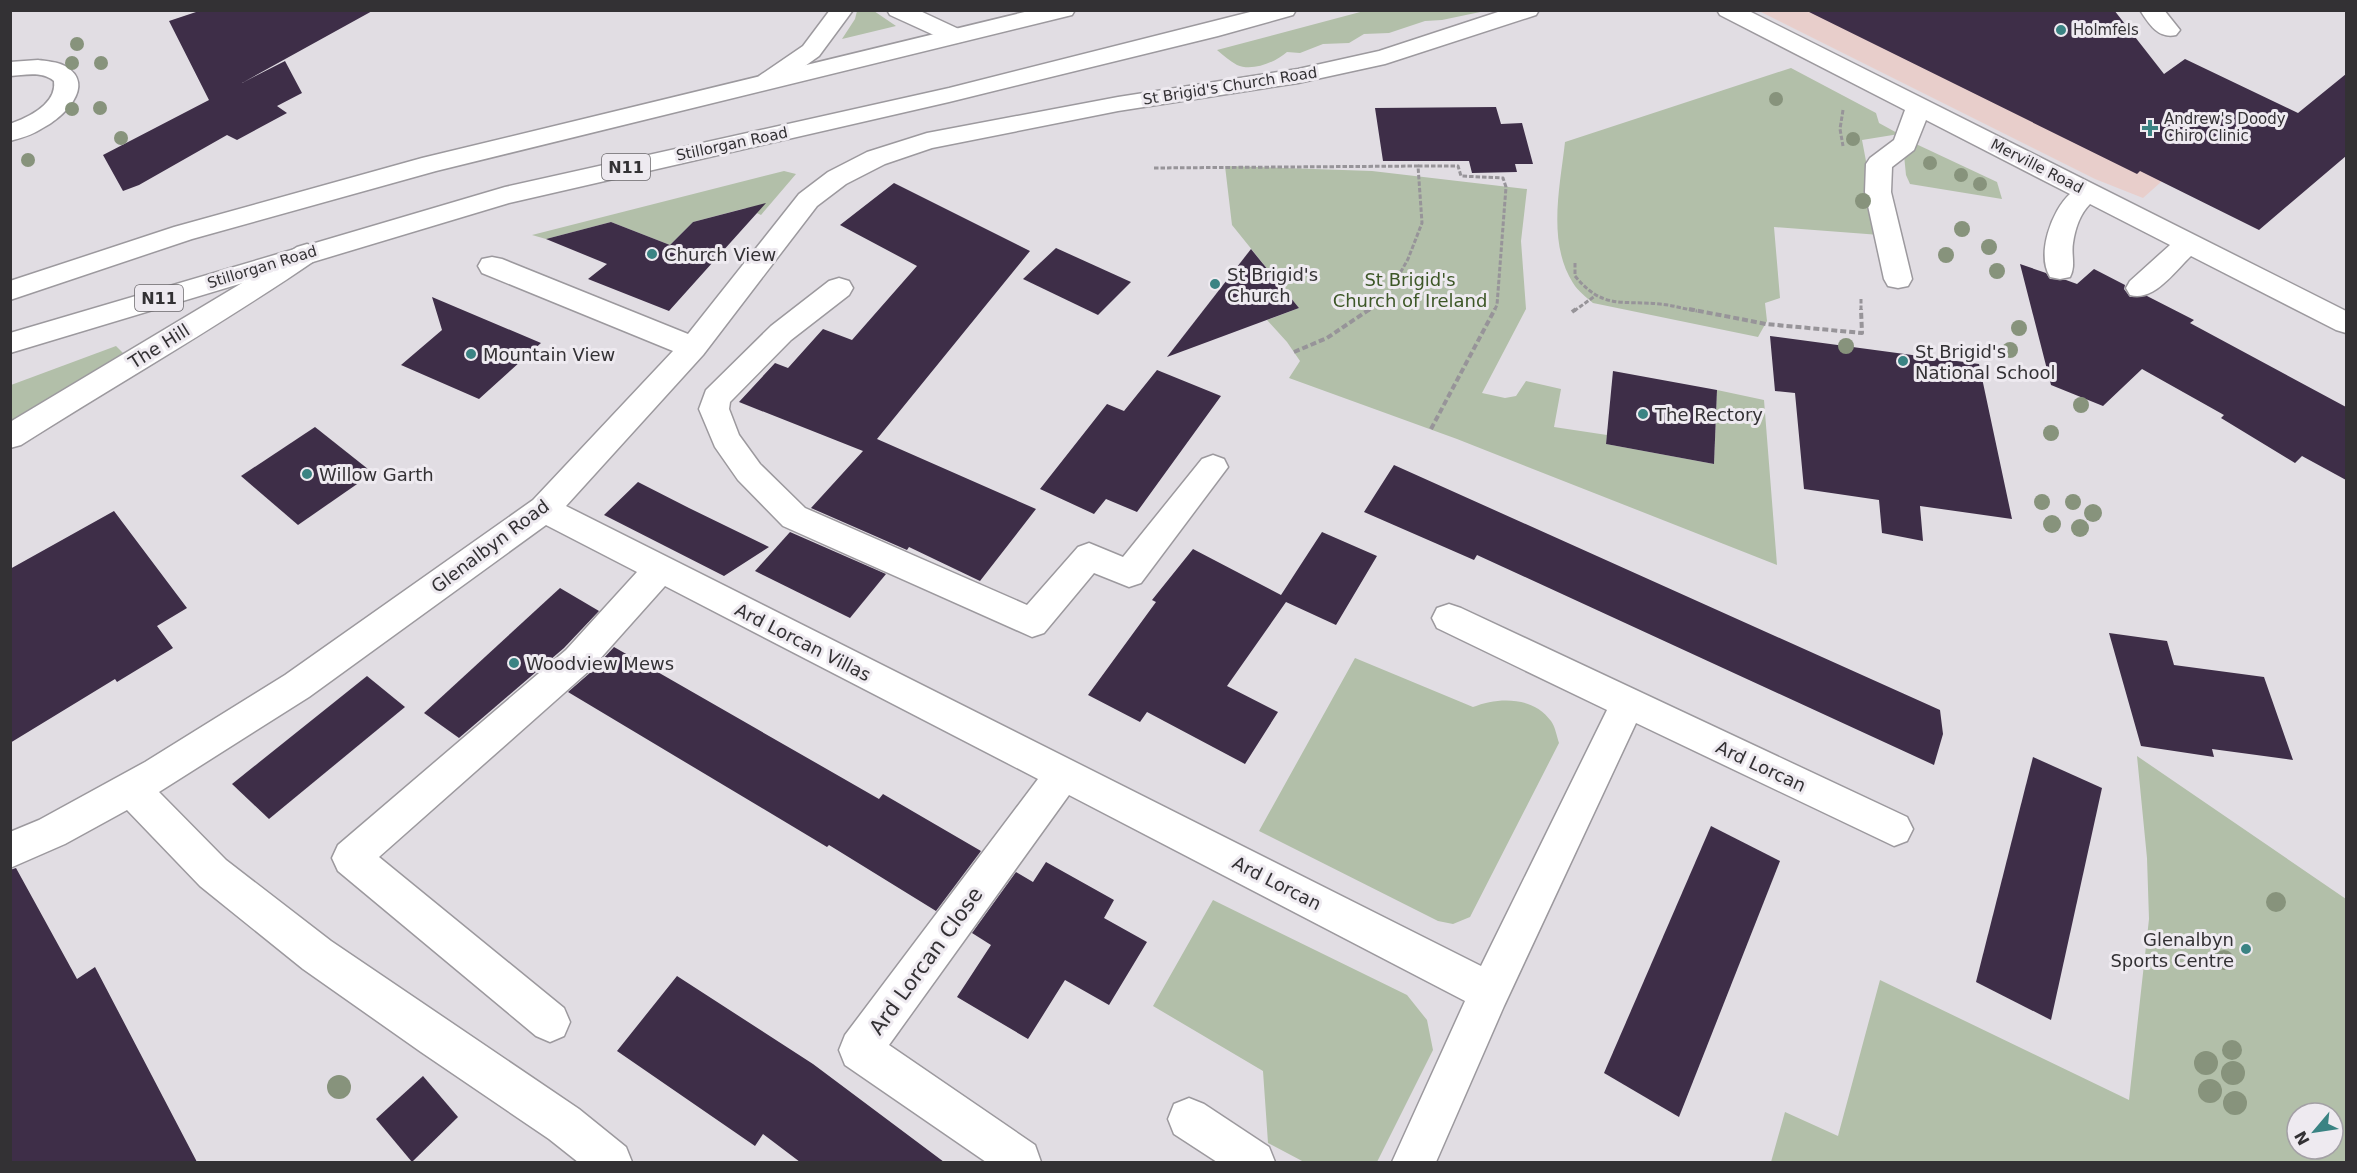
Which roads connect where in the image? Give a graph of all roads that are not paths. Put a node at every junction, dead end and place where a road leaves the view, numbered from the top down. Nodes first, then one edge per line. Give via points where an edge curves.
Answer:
1 (842, 10) edge
2 (898, 10) edge
3 (1064, 10) edge
4 (1286, 10) edge
5 (1528, 10) edge
6 (1728, 10) edge
7 (2151, 10) edge
8 (2168, 30) dead end
9 (955, 36) junction
10 (10, 69) edge
11 (768, 81) junction
12 (1919, 106) junction
13 (10, 133) edge
14 (927, 141) joint
15 (2086, 192) junction
16 (2188, 243) junction
17 (307, 253) junction
18 (492, 266) dead end
19 (2060, 270) dead end
20 (1898, 279) dead end
21 (838, 288) dead end
22 (2140, 288) dead end
23 (10, 291) edge
24 (2346, 323) edge
25 (10, 343) edge
26 (693, 348) junction
27 (667, 378) junction
28 (716, 398) junction
29 (10, 437) edge
30 (1214, 467) dead end
31 (544, 509) junction
32 (660, 569) junction
33 (1449, 618) dead end
34 (1628, 703) junction
35 (1063, 774) junction
36 (131, 789) junction
37 (1894, 829) dead end
38 (10, 851) edge
39 (1490, 992) junction
40 (550, 1022) dead end
41 (1190, 1119) dead end
42 (1020, 1160) dead end
43 (611, 1162) edge
44 (1254, 1162) edge
45 (1414, 1162) edge

1 - 11 main road via 811,51
2 - 9 main road
3 - 9 main road
4 - 17 main road, Stillorgan Road / N11 via 949,95 505,195
5 - 14 main road, St Brigid's Church Road via 1385,57 1298,76 1118,104
6 - 12 main road, Merville Road
7 - 8 main road
9 - 11 main road
10 - 13 main road via 44,67 67,79 69,88 52,112
11 - 23 main road via 431,164 183,233
12 - 15 main road, Merville Road
12 - 20 main road via 1905,144 1879,164 1878,192
14 - 26 main road, Glenalbyn Road via 876,158 837,178 808,200
15 - 16 main road, Merville Road
15 - 19 main road via 2069,209 2059,244
16 - 22 main road
16 - 24 main road, Merville Road
17 - 25 main road, Stillorgan Road / N11
17 - 29 main road, The Hill
18 - 26 main road
21 - 28 main road via 781,333
26 - 27 main road, Glenalbyn Road
27 - 28 main road
27 - 31 main road, Glenalbyn Road
28 - 30 main road via 714,409 726,439 749,472 794,517 1032,623 1089,556 1129,574
31 - 32 main road, Ard Lorcan Villas
31 - 36 main road, Glenalbyn Road via 297,686
32 - 35 main road, Ard Lorcan Villas
32 - 40 main road via 578,660 351,858
33 - 34 main road, Ard Lorcan
34 - 37 main road, Ard Lorcan
34 - 39 main road
35 - 39 main road, Ard Lorcan
35 - 42 main road, Ard Lorcan Close via 860,1050
36 - 38 main road, Glenalbyn Road
36 - 43 main road via 213,873 317,955 564,1124
39 - 45 main road
41 - 44 main road

